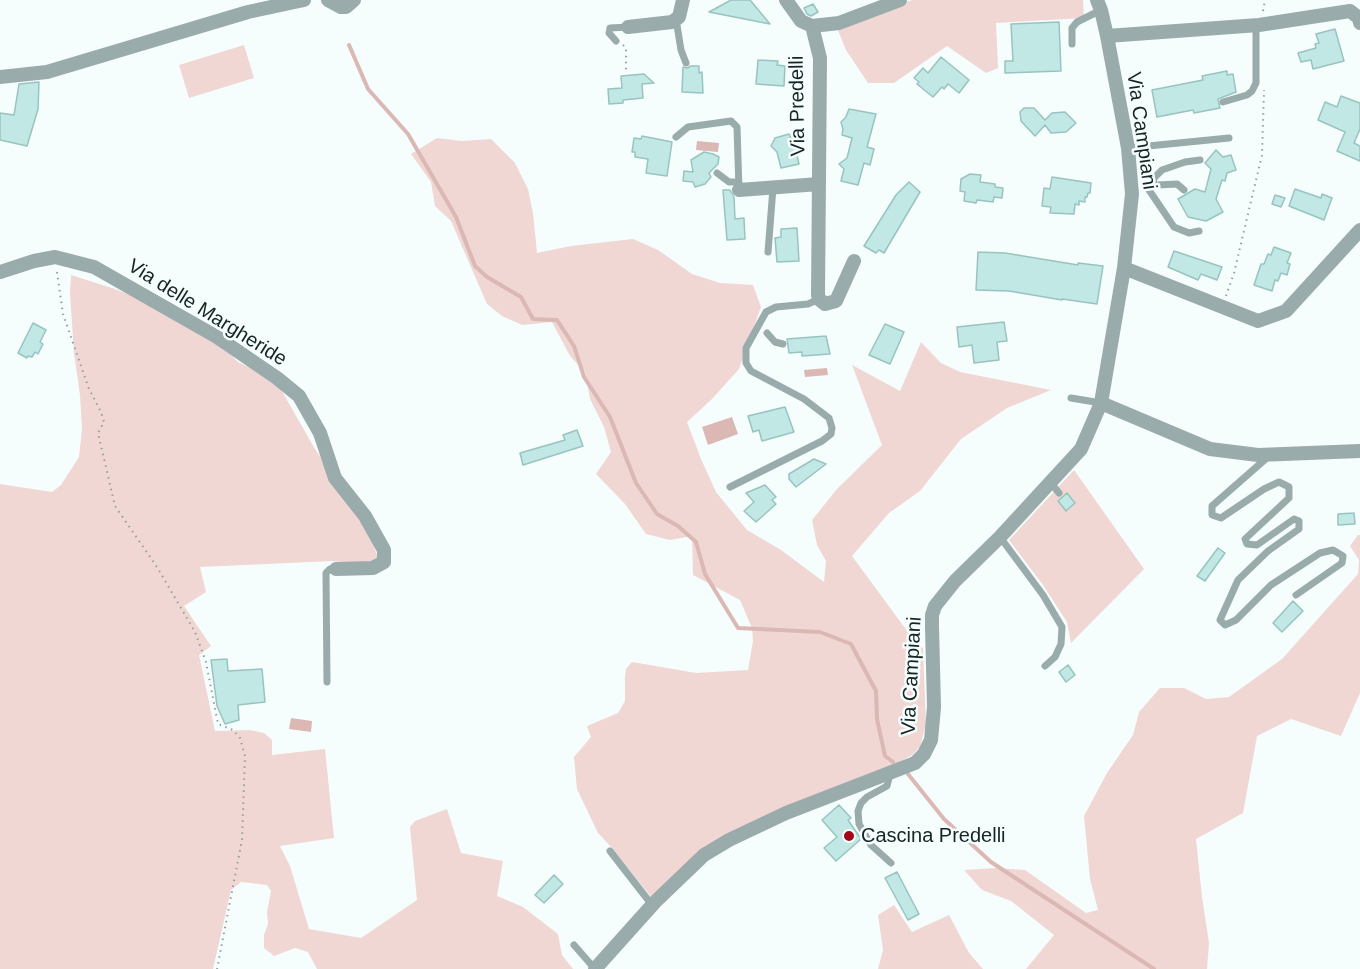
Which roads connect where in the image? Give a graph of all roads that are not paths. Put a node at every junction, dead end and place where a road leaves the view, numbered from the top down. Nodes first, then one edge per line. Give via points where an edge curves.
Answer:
1 (304, 0) edge
2 (328, 0) edge
3 (683, 0) edge
4 (900, 0) edge
5 (350, 3) edge
6 (794, 3) edge
7 (1099, 5) edge
8 (676, 19) junction
9 (1258, 22) junction
10 (1360, 23) edge
11 (628, 27) joint
12 (812, 27) junction
13 (1107, 36) junction
14 (616, 41) road end
15 (1072, 44) dead end
16 (686, 63) dead end
17 (0, 77) edge
18 (1223, 102) dead end
19 (676, 137) dead end
20 (1229, 138) dead end
21 (1128, 148) junction
22 (1200, 160) dead end
23 (717, 173) dead end
24 (819, 184) junction
25 (739, 186) junction
26 (1153, 186) junction
27 (773, 188) junction
28 (1184, 190) dead end
29 (1132, 194) junction
30 (1360, 230) edge
31 (1199, 231) dead end
32 (768, 252) dead end
33 (854, 261) dead end
34 (1124, 268) junction
35 (0, 272) edge
36 (819, 299) junction
37 (764, 328) junction
38 (783, 344) dead end
39 (1071, 398) dead end
40 (1101, 403) junction
41 (1360, 451) edge
42 (1271, 454) junction
43 (730, 487) dead end
44 (1000, 537) junction
45 (336, 568) joint
46 (1296, 595) dead end
47 (1045, 666) dead end
48 (327, 682) dead end
49 (890, 774) junction
50 (610, 851) dead end
51 (891, 863) dead end
52 (652, 904) junction
53 (574, 945) dead end
54 (595, 969) edge

1 - 17 street via 248,12 47,72
2 - 5 street via 341,7
3 - 8 street
4 - 12 street via 839,23
6 - 12 street via 801,21
7 - 13 street, Via Campiani
7 - 15 lane via 1072,28
8 - 11 street
8 - 16 lane
9 - 10 street via 1350,11
9 - 13 street
9 - 18 lane via 1256,83 1248,95
11 - 14 lane via 610,28 609,33
12 - 24 street, Via Predelli via 820,58
13 - 21 street, Via Campiani
19 - 25 lane via 688,127 731,121 737,127
20 - 21 lane
21 - 29 street, Via Campiani
22 - 26 lane via 1162,170
23 - 25 lane
24 - 27 street, Via Predelli
24 - 36 street, Via Predelli
25 - 27 street, Via Predelli
26 - 28 lane via 1177,184
26 - 29 lane
26 - 31 lane via 1174,227 1189,233
27 - 32 lane
29 - 34 street, Via Campiani
30 - 34 street via 1286,311 1258,321
33 - 36 street via 836,301 825,304
34 - 40 street, Via Campiani
35 - 45 street, Via delle Margheride via 55,257 94,267 217,337 299,396 320,433 335,478 365,516 384,550 384,562 373,568
36 - 37 lane via 766,312
37 - 38 lane via 775,342
37 - 43 lane via 746,348 746,363 751,371 804,399 829,418 831,434
39 - 40 lane
40 - 42 street via 1210,449
40 - 44 street, Via Campiani via 1081,449 1055,488
41 - 42 street
42 - 46 lane via 1212,506 1212,516 1221,518 1279,482 1289,487 1288,498 1245,539 1247,544 1257,545 1294,519 1299,521 1299,529 1268,551 1238,580 1220,620 1226,625 1236,620 1271,585 1320,553 1333,550 1343,556 1342,563
44 - 47 lane via 1062,627 1061,644
44 - 49 street, Via Campiani via 935,606 931,740 915,763
45 - 48 lane via 326,573
49 - 51 lane via 887,786 867,797 858,811 859,824 871,845
49 - 52 street, Via Campiani via 842,790 729,840 704,855
50 - 52 lane
52 - 54 street, Via Campiani
53 - 54 lane

